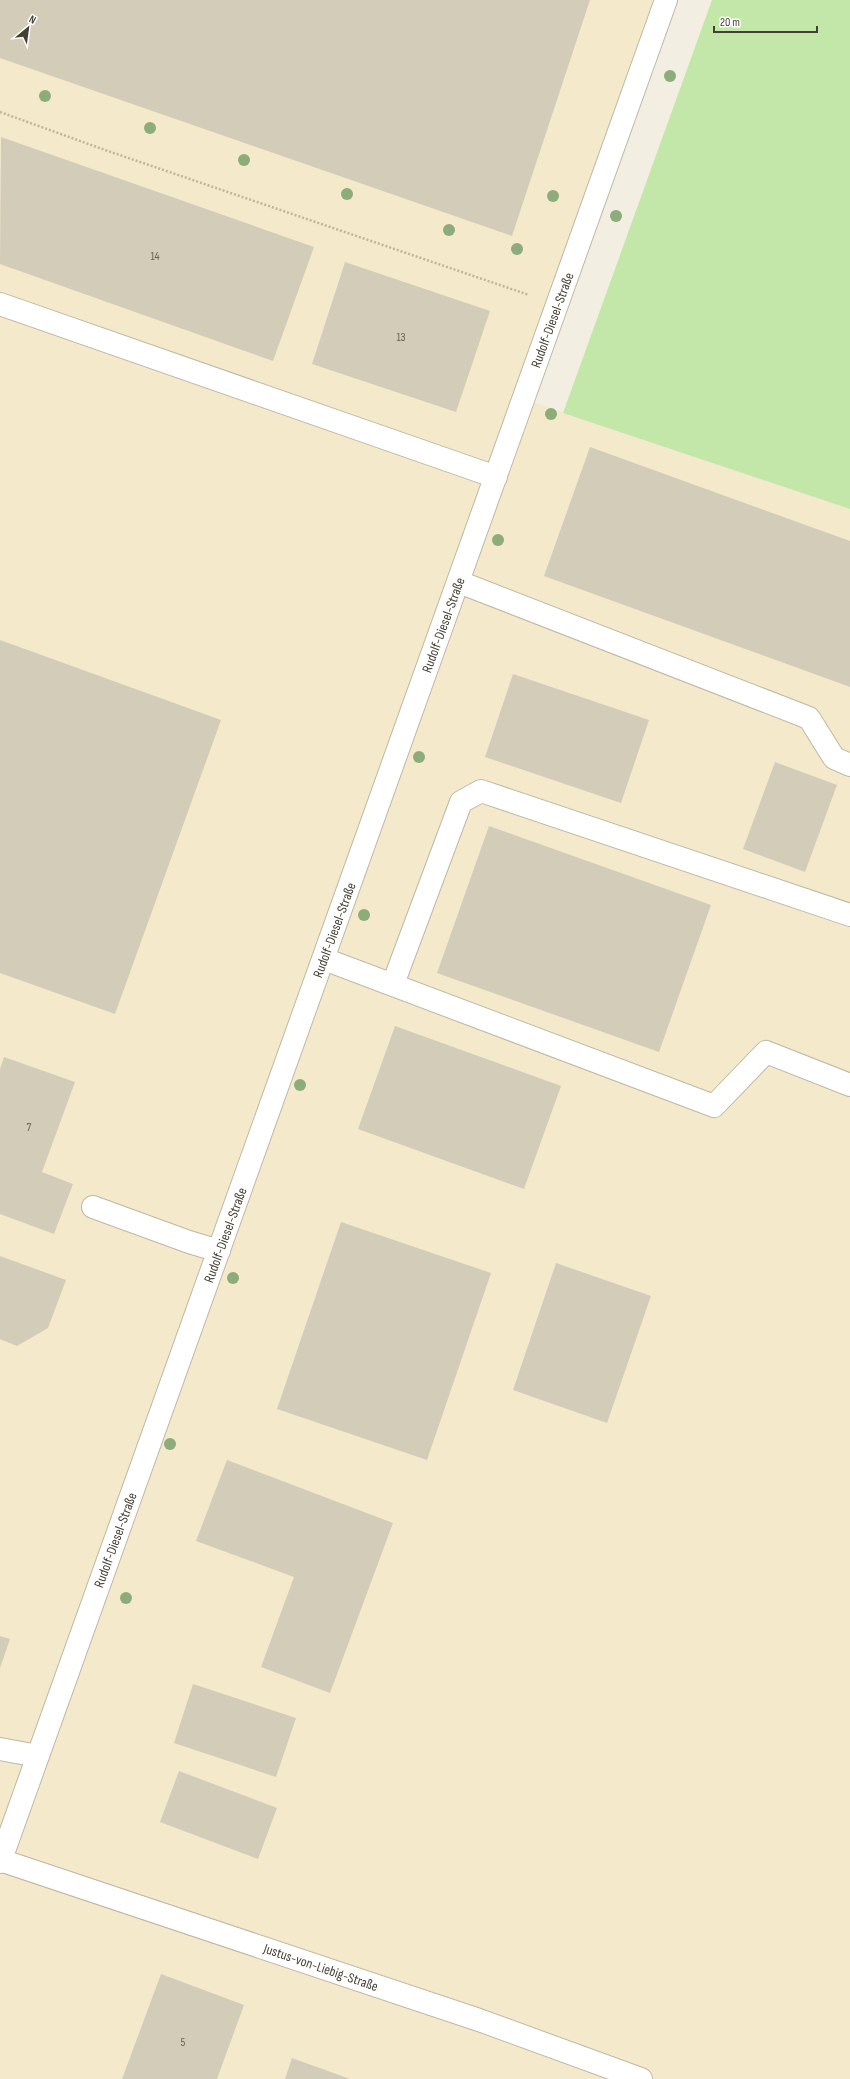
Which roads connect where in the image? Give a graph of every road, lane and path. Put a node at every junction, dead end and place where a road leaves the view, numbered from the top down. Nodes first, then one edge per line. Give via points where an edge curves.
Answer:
1 (666, 0) edge
2 (0, 112) edge
3 (0, 304) edge
4 (558, 304) junction
5 (496, 477) junction
6 (458, 582) junction
7 (850, 765) edge
8 (850, 915) edge
9 (324, 959) junction
10 (393, 984) junction
11 (850, 1085) edge
12 (93, 1207) dead end
13 (219, 1251) junction
14 (0, 1749) edge
15 (38, 1756) junction
16 (0, 1861) edge
17 (641, 2079) edge

1 - 4 street, Rudolf-Diesel-Straße
2 - 4 path via 113,153
3 - 5 street
4 - 5 street, Rudolf-Diesel-Straße
5 - 6 street, Rudolf-Diesel-Straße
6 - 7 street via 809,718 834,758
6 - 9 street, Rudolf-Diesel-Straße
8 - 10 street via 481,791 460,802
9 - 10 street
9 - 13 street, Rudolf-Diesel-Straße
10 - 11 street via 714,1106 766,1052
12 - 13 street
13 - 15 street, Rudolf-Diesel-Straße
14 - 15 street
15 - 16 street, Rudolf-Diesel-Straße
16 - 17 street, Justus-von-Liebig-Straße via 479,2020

